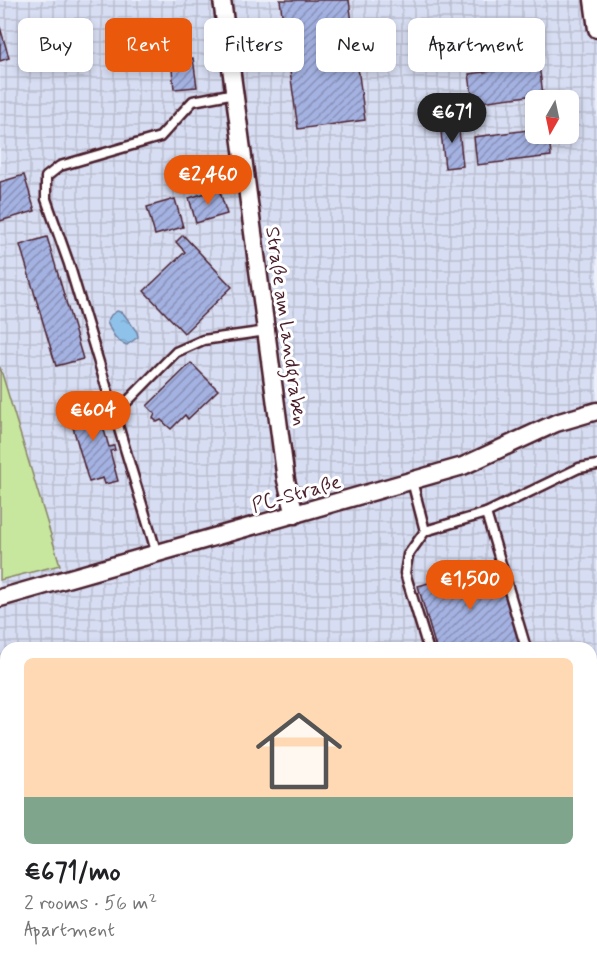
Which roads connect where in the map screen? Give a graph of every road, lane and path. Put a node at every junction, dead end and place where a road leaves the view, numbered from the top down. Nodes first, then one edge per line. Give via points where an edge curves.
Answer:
1 (222, 0) edge
2 (593, 0) edge
3 (597, 24) edge
4 (235, 93) junction
5 (267, 331) junction
6 (597, 411) edge
7 (114, 415) junction
8 (597, 465) edge
9 (412, 481) junction
10 (486, 513) junction
11 (295, 515) junction
12 (425, 531) junction
13 (157, 554) junction
14 (0, 598) edge
15 (426, 642) edge
16 (524, 642) edge

1 - 4 street, Straße am Landgraben
2 - 3 street
4 - 5 street, Straße am Landgraben
4 - 7 lane via 193,101 160,137 60,166 46,177 46,199
5 - 7 lane via 203,340 176,352
5 - 11 street, Straße am Landgraben via 286,480
6 - 9 street, PC-Straße via 556,423 463,466
7 - 13 lane
8 - 10 lane via 579,468
9 - 11 street, PC-Straße
9 - 12 lane
10 - 12 lane
10 - 16 lane
11 - 13 street, PC-Straße
12 - 15 lane via 408,555 405,573
13 - 14 street, PC-Straße

